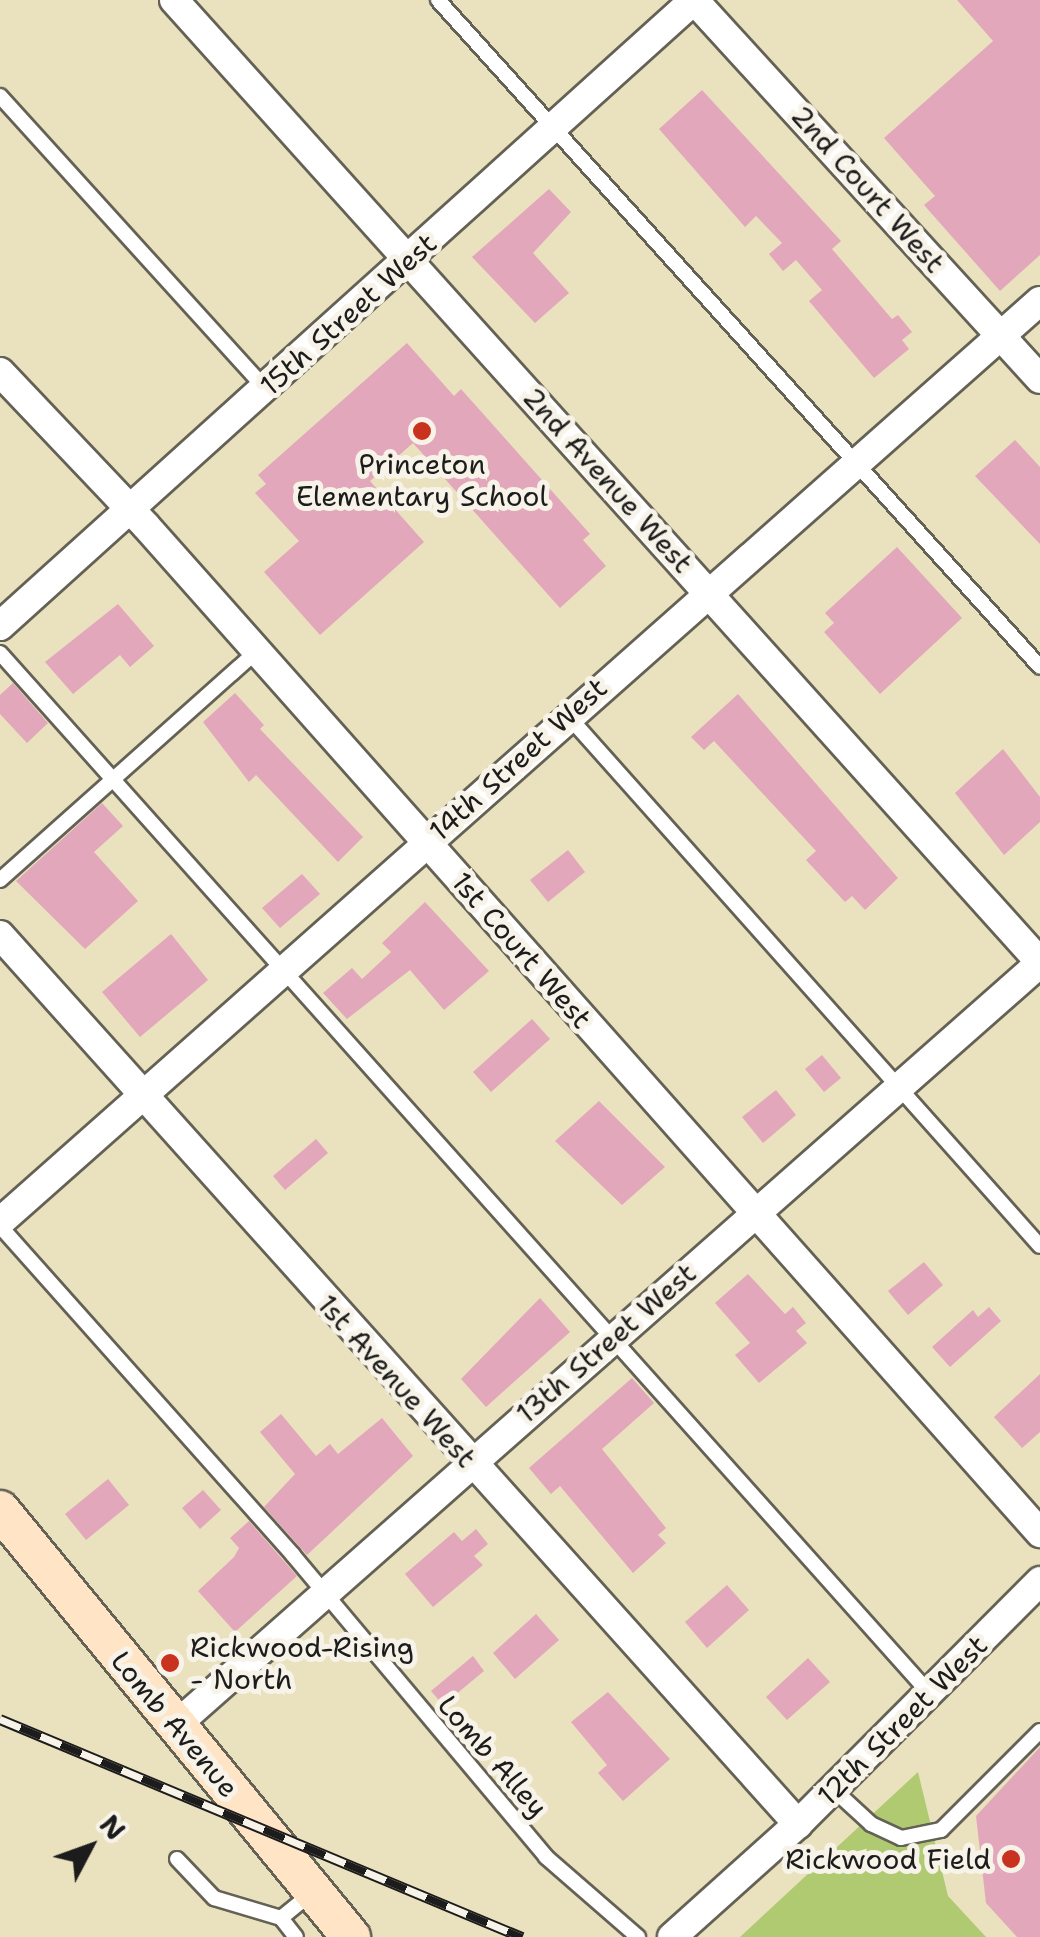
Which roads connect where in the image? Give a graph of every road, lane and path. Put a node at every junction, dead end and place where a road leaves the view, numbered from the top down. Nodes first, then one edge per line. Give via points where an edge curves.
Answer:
1 (174, 0) edge
2 (438, 0) edge
3 (694, 0) edge
4 (0, 96) edge
5 (556, 128) junction
6 (409, 258) junction
7 (1040, 300) edge
8 (1001, 335) junction
9 (0, 372) edge
10 (1040, 379) edge
11 (266, 389) junction
12 (856, 463) junction
13 (129, 511) junction
14 (706, 590) junction
15 (0, 626) edge
16 (0, 652) edge
17 (256, 652) junction
18 (1040, 667) edge
19 (568, 716) junction
20 (114, 777) junction
21 (426, 842) junction
22 (0, 880) edge
23 (0, 935) edge
24 (1040, 963) edge
25 (278, 971) junction
26 (900, 1087) junction
27 (141, 1093) junction
28 (755, 1216) junction
29 (0, 1224) edge
30 (1040, 1246) edge
31 (612, 1338) junction
32 (468, 1462) junction
33 (0, 1510) edge
34 (1040, 1533) edge
35 (1040, 1581) edge
36 (322, 1594) junction
37 (930, 1694) junction
38 (175, 1726) junction
39 (1040, 1732) edge
40 (833, 1789) junction
41 (798, 1824) junction
42 (178, 1859) dead end
43 (314, 1892) junction
44 (281, 1918) junction
45 (296, 1937) edge
46 (350, 1937) edge
47 (638, 1937) edge
48 (672, 1937) edge

1 - 6 street, 2nd Avenue West
2 - 5 lane
3 - 5 street, 15th Street West
3 - 8 street, 2nd Court West
4 - 11 lane
5 - 6 street, 15th Street West
5 - 12 lane
6 - 11 street, 15th Street West
6 - 14 street, 2nd Avenue West
7 - 8 street, 14th Street West
8 - 10 street, 2nd Court West
8 - 12 street, 14th Street West
9 - 13 street, 1st Court West
11 - 13 street, 15th Street West
12 - 14 street, 14th Street West
12 - 18 lane
13 - 15 street, 15th Street West
13 - 17 street, 1st Court West
14 - 19 street, 14th Street West
14 - 24 street, 2nd Avenue West
16 - 20 lane
17 - 20 lane
17 - 21 street, 1st Court West
19 - 21 street, 14th Street West
19 - 26 lane
20 - 22 lane
20 - 25 lane
21 - 25 street, 14th Street West
21 - 28 street, 1st Court West
23 - 27 street, 1st Avenue West
24 - 26 street, 13th Street West
25 - 27 street, 14th Street West
25 - 31 lane
26 - 28 street, 13th Street West
26 - 30 lane
27 - 29 street, 14th Street West
27 - 32 street, 1st Avenue West
28 - 31 street, 13th Street West
28 - 34 street, 1st Court West
29 - 36 lane, Lomb Alley
31 - 32 street, 13th Street West
31 - 37 lane
32 - 36 street, 13th Street West
32 - 41 street, 1st Avenue West
33 - 38 main road, Lomb Avenue
35 - 37 street, 12th Street West
36 - 38 street, 13th Street West
36 - 47 lane, Lomb Alley via 546,1857
37 - 40 street, 12th Street West
38 - 43 main road, Lomb Avenue
39 - 40 lane via 941,1830 901,1838 872,1824
40 - 41 street, 12th Street West
41 - 48 street, 12th Street West
42 - 44 lane via 214,1898
43 - 44 lane
43 - 46 main road, Lomb Avenue
44 - 45 lane

